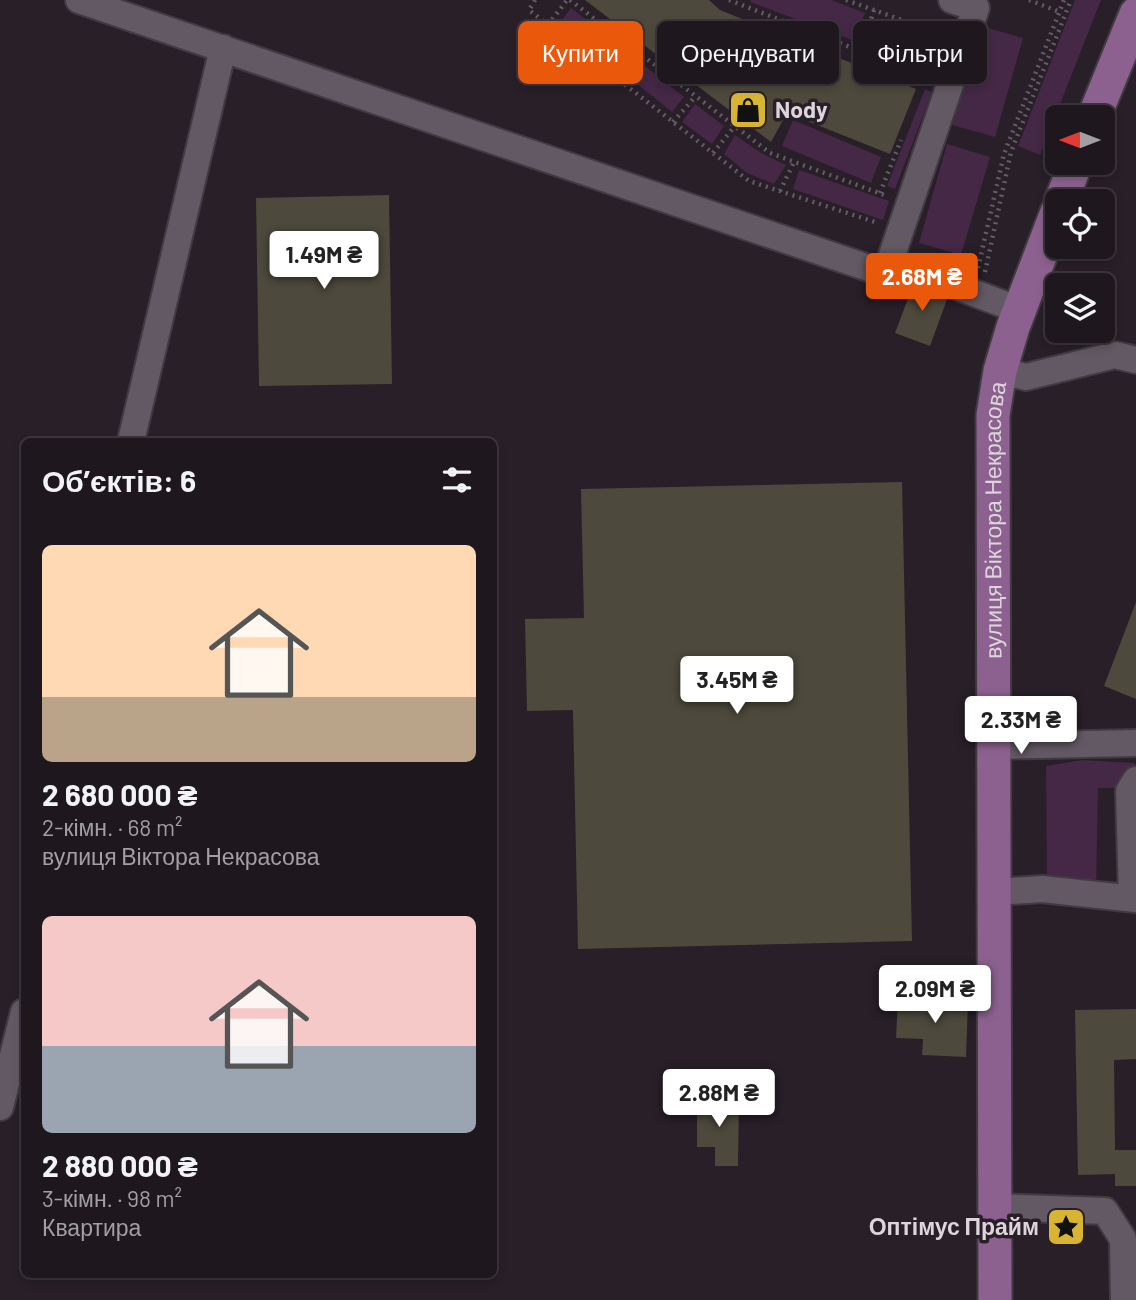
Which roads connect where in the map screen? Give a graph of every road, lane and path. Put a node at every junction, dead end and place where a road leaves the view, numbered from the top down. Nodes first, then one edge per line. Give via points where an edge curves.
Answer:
1 (79, 0) edge
2 (535, 0) edge
3 (568, 0) edge
4 (729, 0) edge
5 (846, 0) edge
6 (952, 0) edge
7 (1029, 0) edge
8 (1065, 0) edge
9 (1071, 0) edge
10 (742, 2) edge
11 (874, 10) junction
12 (1060, 12) junction
13 (1136, 14) edge
14 (543, 21) edge
15 (551, 21) edge
16 (596, 21) edge
17 (871, 21) edge
18 (904, 21) edge
19 (223, 48) junction
20 (853, 49) edge
21 (643, 57) edge
22 (625, 84) edge
23 (695, 97) junction
24 (1099, 105) edge
25 (458, 111) dead end
26 (673, 122) junction
27 (734, 127) junction
28 (713, 153) junction
29 (794, 162) junction
30 (780, 191) junction
31 (896, 199) dead end
32 (1045, 243) edge
33 (892, 254) junction
34 (965, 267) dead end
35 (907, 281) dead end
36 (979, 295) junction
37 (1019, 310) junction
38 (1136, 360) edge
39 (1000, 371) junction
40 (132, 438) edge
41 (1136, 743) edge
42 (994, 746) junction
43 (1136, 780) edge
44 (995, 892) junction
45 (1134, 899) edge
46 (21, 1024) edge
47 (0, 1107) edge
48 (996, 1207) junction
49 (995, 1300) edge
50 (1124, 1300) edge

1 - 19 lane
2 - 14 path via 529,10
3 - 15 path
3 - 16 path
4 - 10 path
5 - 11 path
6 - 33 lane via 976,8
7 - 12 path
8 - 12 path
9 - 36 path via 1010,155
10 - 20 path
11 - 17 path
11 - 18 path
12 - 34 path via 1004,154 977,270
13 - 24 main road
19 - 35 lane
19 - 40 lane
21 - 23 path
22 - 26 path
23 - 26 path
23 - 27 path
25 - 33 lane
26 - 28 path
27 - 28 path
27 - 29 path via 770,153
28 - 30 path via 750,181
29 - 30 path
29 - 31 path
30 - 33 path via 886,226 881,243
32 - 37 main road, вулиця Віктора Некрасова
33 - 36 lane
36 - 37 lane
37 - 39 main road, вулиця Віктора Некрасова
38 - 39 lane via 1115,355 1026,377
39 - 42 main road, вулиця Віктора Некрасова via 993,415
41 - 42 lane
42 - 44 main road, вулиця Віктора Некрасова
43 - 45 lane via 1129,790
44 - 45 lane via 1042,889
44 - 48 main road, вулиця Віктора Некрасова
46 - 47 lane
48 - 49 main road, вулиця Віктора Некрасова
48 - 50 lane via 1105,1212 1123,1239

